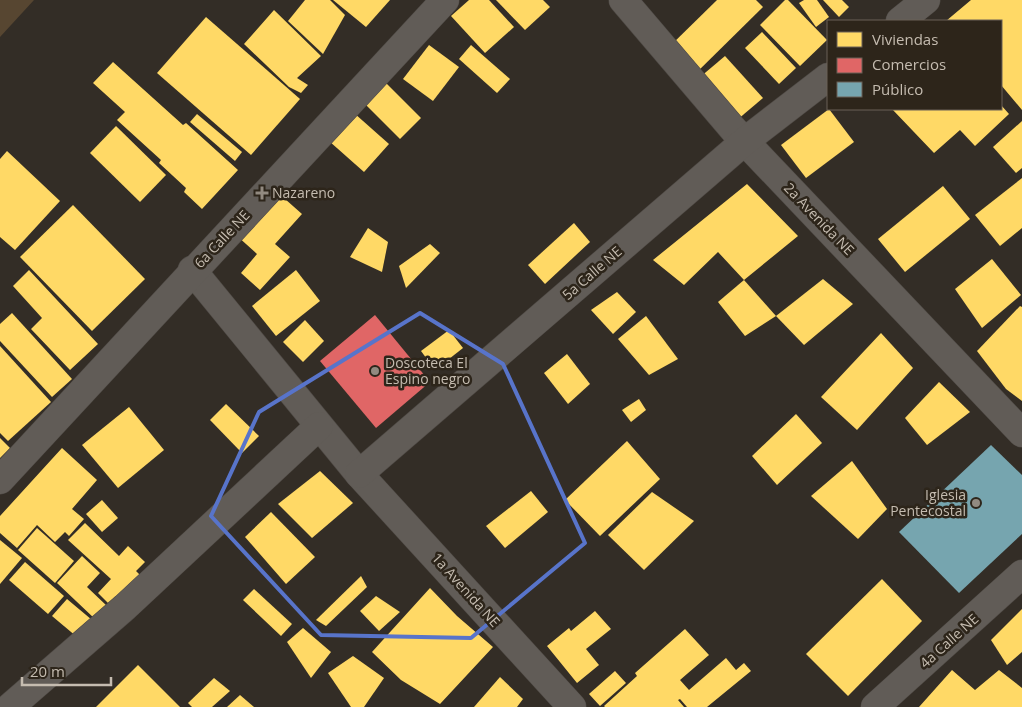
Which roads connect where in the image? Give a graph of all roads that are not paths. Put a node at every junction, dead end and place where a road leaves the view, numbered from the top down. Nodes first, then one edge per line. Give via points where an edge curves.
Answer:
1 (445, 0) edge
2 (623, 0) edge
3 (926, 0) edge
4 (901, 20) edge
5 (827, 78) edge
6 (745, 141) junction
7 (192, 270) junction
8 (319, 426) junction
9 (1022, 433) edge
10 (359, 474) junction
11 (0, 480) edge
12 (1022, 574) edge
13 (10, 707) edge
14 (572, 707) edge
15 (875, 707) edge

1 - 7 street, 6a Calle NE
2 - 6 street, 2a Avenida NE
3 - 4 street
5 - 6 street, 5a Calle NE
6 - 9 street, 2a Avenida NE
6 - 10 street, 5a Calle NE
7 - 8 street, 1a Avenida NE
7 - 11 street, 6a Calle NE
8 - 10 street, 1a Avenida NE
8 - 13 street via 125,607
10 - 14 street, 1a Avenida NE
12 - 15 street, 4a Calle NE

